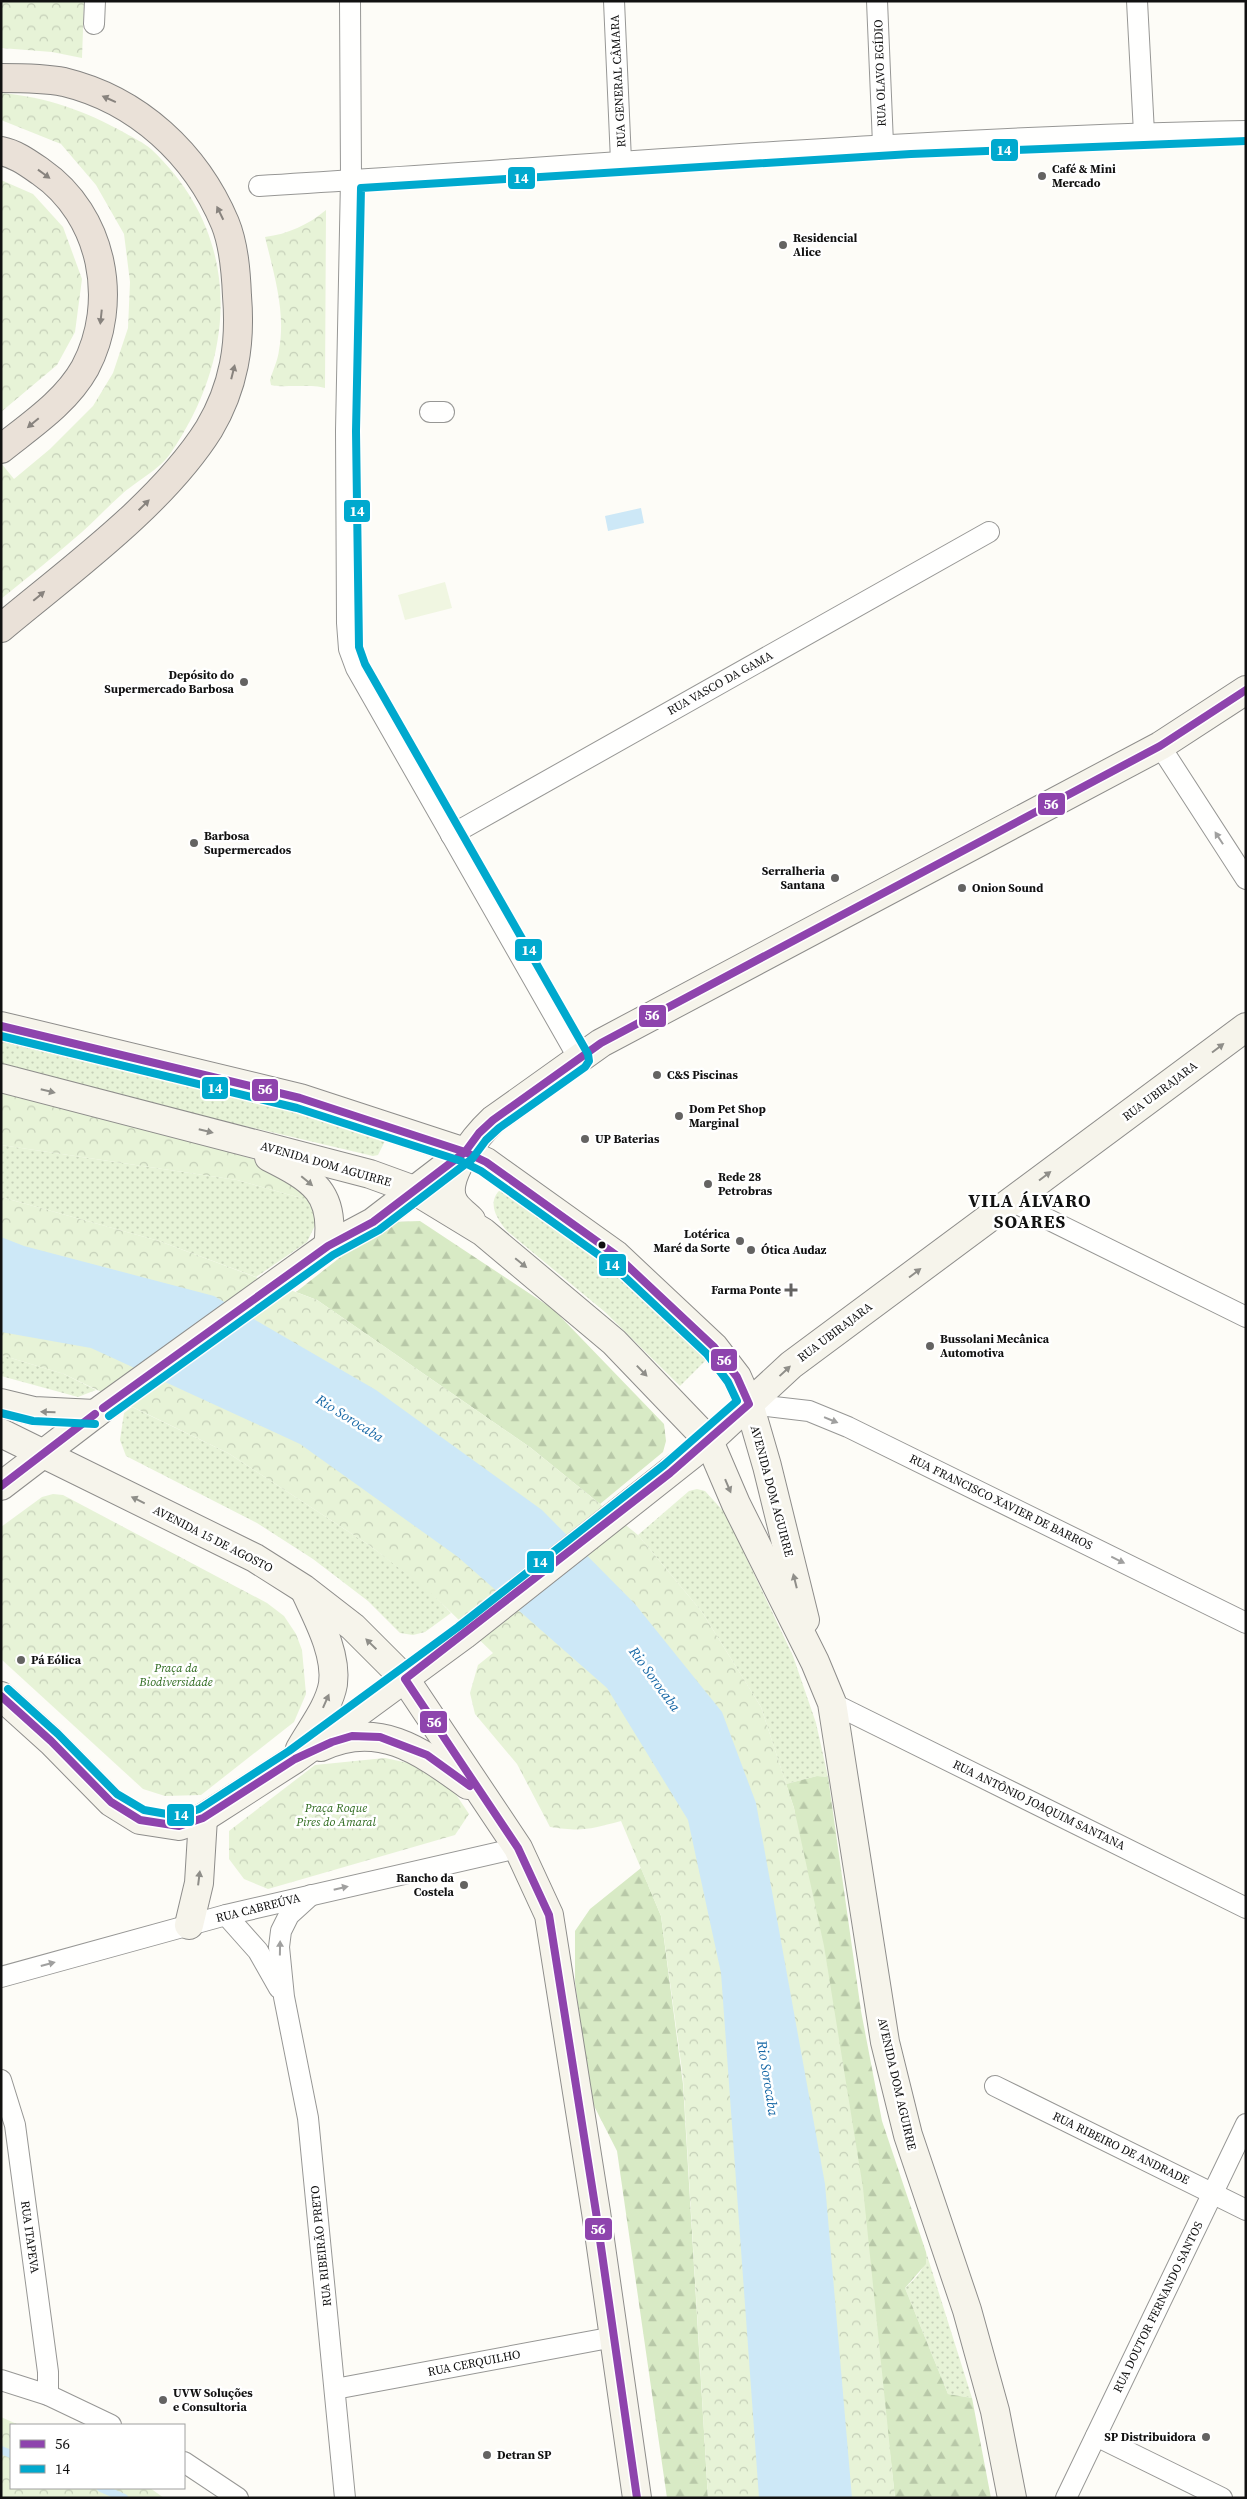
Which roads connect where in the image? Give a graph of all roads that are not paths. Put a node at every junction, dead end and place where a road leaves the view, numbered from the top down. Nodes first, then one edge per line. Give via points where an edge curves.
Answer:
1 (95, 1) edge
2 (350, 1) edge
3 (614, 1) edge
4 (877, 1) edge
5 (1138, 1) edge
6 (94, 24) dead end
7 (1, 78) edge
8 (1246, 131) edge
9 (1144, 133) junction
10 (883, 144) junction
11 (1, 151) edge
12 (621, 161) junction
13 (351, 179) junction
14 (259, 186) dead end
15 (1, 449) edge
16 (989, 532) dead end
17 (1, 628) edge
18 (1246, 690) edge
19 (1160, 746) junction
20 (452, 835) junction
21 (1246, 878) edge
22 (1, 1026) edge
23 (1246, 1027) edge
24 (579, 1059) junction
25 (1, 1078) edge
26 (235, 1139) junction
27 (465, 1152) junction
28 (414, 1190) junction
29 (1012, 1201) junction
30 (483, 1232) junction
31 (321, 1251) junction
32 (1246, 1318) edge
33 (1, 1403) edge
34 (749, 1404) junction
35 (99, 1411) junction
36 (1, 1433) edge
37 (709, 1441) junction
38 (43, 1452) junction
39 (1, 1486) edge
40 (304, 1589) junction
41 (1246, 1623) edge
42 (815, 1662) junction
43 (405, 1679) junction
44 (1, 1696) edge
45 (832, 1703) junction
46 (295, 1759) junction
47 (480, 1794) junction
48 (203, 1818) junction
49 (518, 1848) junction
50 (311, 1895) junction
51 (1246, 1908) edge
52 (226, 1915) junction
53 (190, 1925) junction
54 (1, 1977) edge
55 (284, 1997) junction
56 (1, 2080) edge
57 (996, 2086) dead end
58 (1246, 2124) edge
59 (1212, 2194) junction
60 (1246, 2210) edge
61 (614, 2337) junction
62 (1, 2380) edge
63 (335, 2389) junction
64 (48, 2395) junction
65 (109, 2424) edge
66 (1096, 2436) junction
67 (185, 2463) edge
68 (1067, 2494) edge
69 (1017, 2496) edge
70 (238, 2498) edge
71 (345, 2498) edge
72 (637, 2498) edge
73 (1051, 2498) edge
74 (1222, 2498) edge

1 - 6 street
2 - 13 street
3 - 12 street, RUA GENERAL CÂMARA
4 - 10 street, RUA OLAVO EGÍDIO
5 - 9 street
17 -> 7 highway via 108,538 191,455 226,396 239,343 235,269 225,224 209,191 186,157 158,129 127,107 64,82
8 - 9 street
9 - 10 street
10 - 12 street
11 -> 15 highway via 24,160 65,192 97,247 102,269 102,321 96,345 84,369 64,397
12 - 13 street
13 - 14 street
13 - 20 street via 346,431 349,650 356,668
16 - 20 street, RUA VASCO DA GAMA
18 - 19 main road
21 -> 19 street
19 - 24 main road via 610,1038
20 - 24 street
22 - 27 main road, AVENIDA DOM AGUIRRE via 300,1098
29 -> 23 main road, RUA UBIRAJARA
24 - 27 main road via 493,1120
25 -> 26 main road, AVENIDA DOM AGUIRRE
26 - 28 main road, AVENIDA DOM AGUIRRE via 370,1174
26 -> 31 main road via 296,1171 325,1198 331,1226
27 - 28 main road
27 - 30 main road via 452,1181 451,1194 454,1203
27 - 34 main road, AVENIDA DOM AGUIRRE via 486,1162 616,1255 714,1347 737,1377
28 - 30 main road, AVENIDA DOM AGUIRRE
28 - 31 main road via 373,1222
29 - 32 street
34 -> 29 main road, RUA UBIRAJARA via 791,1365
30 -> 37 main road, AVENIDA DOM AGUIRRE via 614,1342
31 - 35 main road
35 -> 33 main road via 34,1411
34 - 37 main road, RUA UBIRAJARA
34 -> 41 street, RUA FRANCISCO XAVIER DE BARROS via 809,1411 848,1427
42 -> 34 main road, AVENIDA DOM AGUIRRE
35 - 38 main road
36 - 38 main road, AVENIDA 15 DE AGOSTO
37 -> 42 main road, AVENIDA DOM AGUIRRE via 768,1570
37 - 43 main road, RUA UBIRAJARA
38 - 39 main road
40 -> 38 main road, AVENIDA 15 DE AGOSTO via 255,1558
43 -> 40 main road, AVENIDA 15 DE AGOSTO via 354,1627
46 -> 40 main road via 328,1700 333,1684 332,1663
42 - 45 main road, AVENIDA DOM AGUIRRE
43 - 46 main road
43 - 47 main road, AVENIDA 15 DE AGOSTO
44 - 48 main road via 111,1802 140,1820 179,1826
45 - 51 street, RUA ANTÔNIO JOAQUIM SANTANA
45 - 69 main road, AVENIDA DOM AGUIRRE via 885,2042 908,2135 967,2310
46 - 47 main road via 332,1742 370,1735 427,1756
46 - 48 main road
47 - 49 main road, AVENIDA 15 DE AGOSTO
53 -> 48 main road via 199,1883
50 -> 49 street, RUA CABREÚVA
49 - 61 main road, AVENIDA 15 DE AGOSTO via 549,1915
50 - 52 street, RUA CABREÚVA
55 -> 50 street, RUA RIBEIRÃO PRETO via 279,1947 281,1930 289,1915
52 - 53 street, RUA CABREÚVA
52 - 55 street, RUA RIBEIRÃO PRETO via 258,1951
54 -> 53 street, RUA CABREÚVA
55 - 63 street, RUA RIBEIRÃO PRETO via 308,2118
56 - 64 street, RUA ITAPEVA via 15,2125 48,2372
57 - 59 street, RUA RIBEIRO DE ANDRADE
58 - 59 street, RUA DOUTOR FERNANDO SANTOS
59 - 60 street, RUA RIBEIRO DE ANDRADE
59 - 66 street, RUA DOUTOR FERNANDO SANTOS
61 - 63 street, RUA CERQUILHO
61 - 72 main road, AVENIDA 15 DE AGOSTO
62 - 64 street
63 - 71 street, RUA RIBEIRÃO PRETO
64 - 65 street
66 - 68 street, RUA DOUTOR FERNANDO SANTOS
66 - 74 street
67 - 70 street
68 - 73 street, RUA DOUTOR FERNANDO SANTOS

